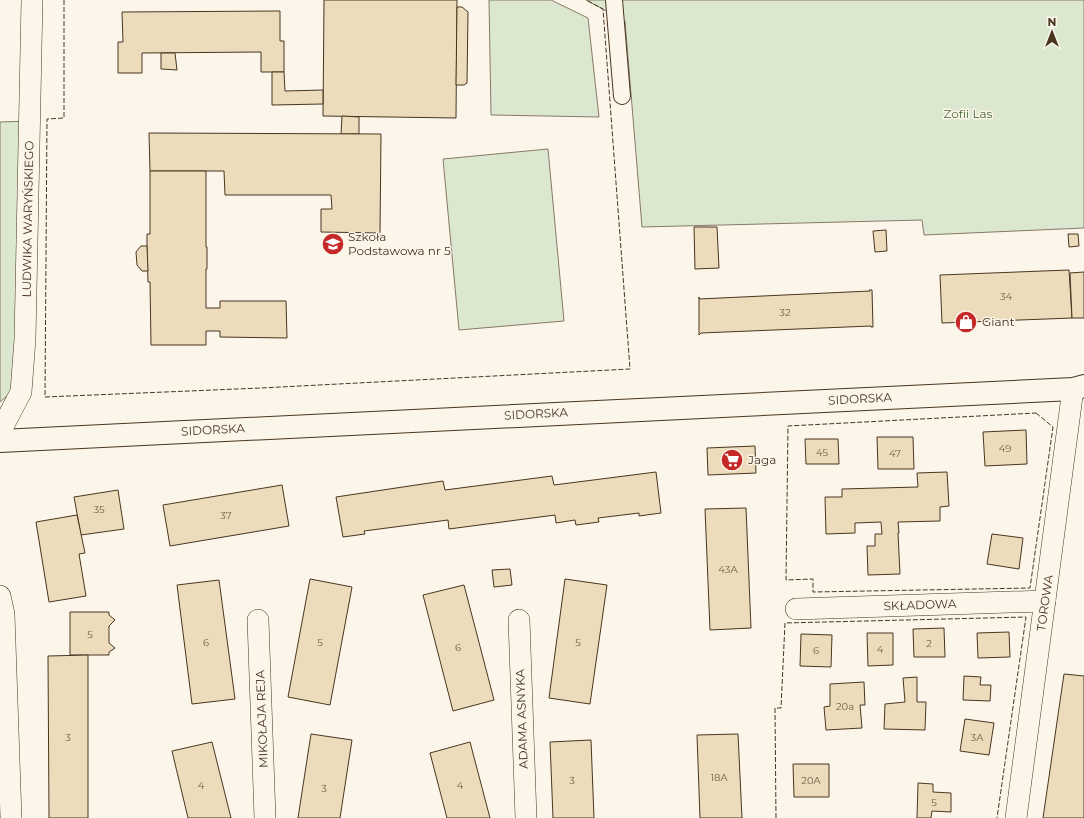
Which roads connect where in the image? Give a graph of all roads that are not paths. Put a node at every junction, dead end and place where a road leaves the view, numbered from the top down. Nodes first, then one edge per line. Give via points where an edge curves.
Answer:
1 (32, 0) edge
2 (614, 0) edge
3 (622, 96) dead end
4 (1080, 388) edge
5 (0, 432) edge
6 (0, 441) edge
7 (0, 596) edge
8 (1045, 601) junction
9 (796, 609) dead end
10 (258, 620) dead end
11 (519, 620) dead end
12 (11, 818) edge
13 (265, 818) edge
14 (526, 818) edge
15 (1016, 818) edge

1 - 5 street, LUDWIKA WARYŃSKIEGO via 22,392
2 - 3 street
4 - 6 street, SIDORSKA
4 - 8 street, TOROWA
7 - 12 street via 4,614
8 - 9 street, SKŁADOWA
8 - 15 street, TOROWA
10 - 13 street, MIKOŁAJA REJA
11 - 14 street, ADAMA ASNYKA

